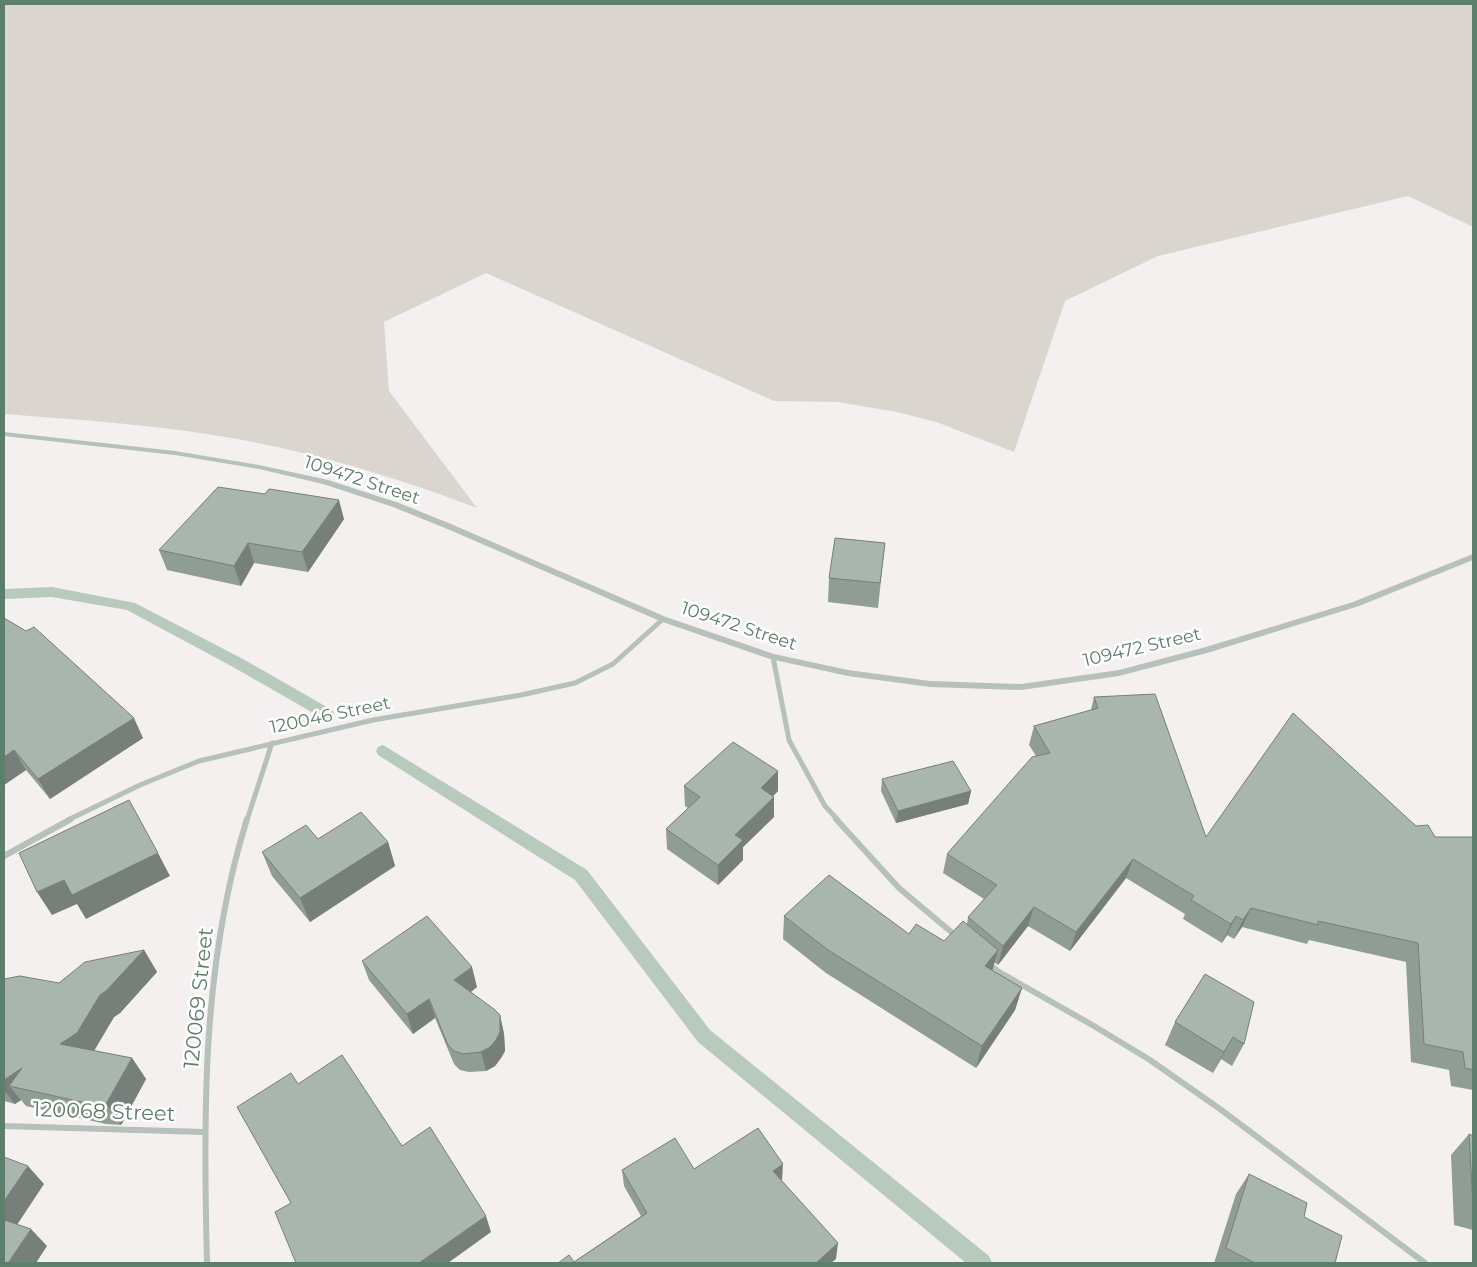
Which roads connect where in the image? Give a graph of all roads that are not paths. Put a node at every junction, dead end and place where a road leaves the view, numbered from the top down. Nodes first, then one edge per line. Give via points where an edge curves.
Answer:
1 (4, 434) edge
2 (1473, 557) edge
3 (663, 619) junction
4 (773, 657) junction
5 (272, 743) junction
6 (4, 856) edge
7 (963, 942) edge
8 (985, 960) edge
9 (4, 1126) edge
10 (203, 1132) junction
11 (206, 1263) edge
12 (1425, 1263) edge

1 - 3 street, 109472 Street via 175,453 325,482 448,526
2 - 4 street, 109472 Street via 1356,604 1207,650 1119,673 1021,687 930,684 848,673
3 - 4 street, 109472 Street
3 - 5 street, 120046 Street via 613,664 575,683 373,720
4 - 7 street via 788,740 825,806 899,888
5 - 6 street, 120046 Street via 199,761 140,785
5 - 10 street, 120069 Street via 223,913 209,1010
8 - 12 street via 999,972 1149,1059 1268,1143
9 - 10 street, 120068 Street
10 - 11 street, 120069 Street

